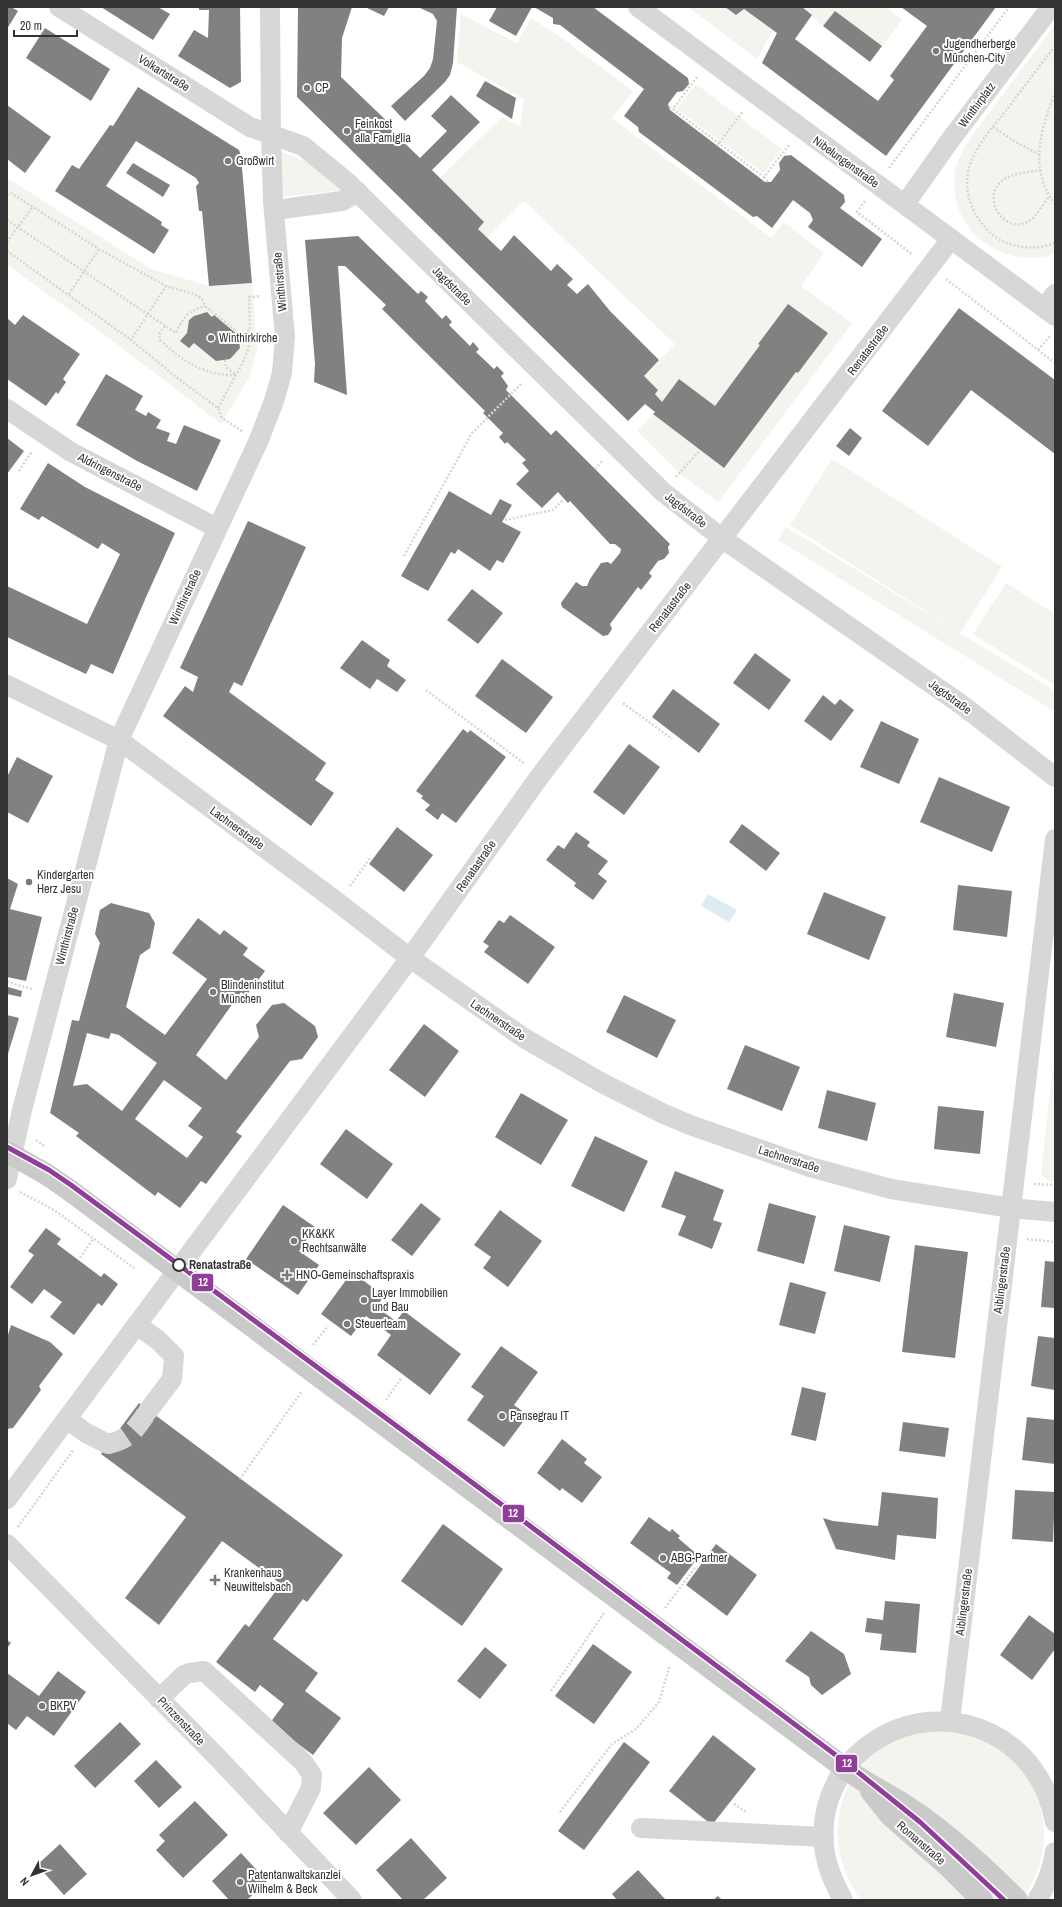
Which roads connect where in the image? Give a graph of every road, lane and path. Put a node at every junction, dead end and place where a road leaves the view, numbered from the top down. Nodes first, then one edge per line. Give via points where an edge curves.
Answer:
1 (59, 7) edge
2 (270, 7) edge
3 (638, 7) edge
4 (1009, 7) edge
5 (1052, 7) edge
6 (1055, 46) edge
7 (709, 60) junction
8 (1055, 92) edge
9 (756, 95) junction
10 (669, 107) dead end
11 (673, 110) junction
12 (993, 127) junction
13 (801, 128) junction
14 (271, 134) junction
15 (718, 145) junction
16 (1038, 154) junction
17 (1041, 170) junction
18 (764, 178) junction
19 (768, 182) dead end
20 (877, 184) junction
21 (358, 192) junction
22 (7, 195) edge
23 (1049, 196) junction
24 (905, 204) junction
25 (1055, 204) edge
26 (32, 208) junction
27 (275, 210) junction
28 (7, 220) edge
29 (18, 228) junction
30 (951, 239) junction
31 (7, 242) edge
32 (1054, 243) edge
33 (99, 249) junction
34 (1055, 249) edge
35 (7, 251) edge
36 (84, 272) junction
37 (166, 286) junction
38 (69, 294) junction
39 (250, 303) dead end
40 (205, 306) junction
41 (1052, 306) edge
42 (148, 315) junction
43 (165, 326) junction
44 (1055, 330) edge
45 (248, 332) junction
46 (131, 340) junction
47 (1038, 350) dead end
48 (225, 360) dead end
49 (536, 369) junction
50 (236, 375) junction
51 (218, 408) junction
52 (7, 409) edge
53 (222, 418) dead end
54 (44, 434) junction
55 (700, 450) dead end
56 (19, 471) dead end
57 (663, 492) junction
58 (564, 499) dead end
59 (505, 520) dead end
60 (218, 528) junction
61 (723, 539) junction
62 (404, 556) dead end
63 (7, 685) edge
64 (426, 690) dead end
65 (606, 691) junction
66 (672, 739) dead end
67 (119, 740) junction
68 (540, 776) junction
69 (1055, 777) edge
70 (1055, 839) edge
71 (371, 857) dead end
72 (338, 902) junction
73 (410, 958) junction
74 (7, 982) edge
75 (24, 987) dead end
76 (10, 1154) edge
77 (10, 1184) edge
78 (1010, 1208) junction
79 (1055, 1212) edge
80 (107, 1218) junction
81 (80, 1228) dead end
82 (1007, 1236) junction
83 (1055, 1242) edge
84 (80, 1258) dead end
85 (177, 1270) junction
86 (137, 1325) junction
87 (314, 1372) junction
88 (402, 1377) dead end
89 (148, 1411) tunnel mouth
90 (374, 1417) junction
91 (67, 1419) junction
92 (108, 1444) dead end
93 (240, 1479) dead end
94 (7, 1499) edge
95 (7, 1544) edge
96 (695, 1568) dead end
97 (615, 1597) junction
98 (653, 1625) junction
99 (683, 1647) junction
100 (551, 1691) dead end
101 (159, 1699) junction
102 (950, 1721) junction
103 (846, 1769) junction
104 (1049, 1781) edge
105 (864, 1782) junction
106 (560, 1812) dead end
107 (1055, 1822) edge
108 (641, 1828) dead end
109 (288, 1833) junction
110 (824, 1836) junction
111 (1055, 1852) edge
112 (352, 1900) edge
113 (843, 1900) edge
114 (982, 1900) edge
115 (1017, 1900) edge
116 (1037, 1900) edge

1 - 14 street, Volkartstraße via 250,127
2 - 14 street, Winthirstraße
3 - 7 street, Nibelungenstraße
4 - 20 path
5 - 24 street, Winthirplatz via 951,139
6 - 12 path
7 - 9 street, Nibelungenstraße
7 - 11 path
8 - 16 path via 1043,123
9 - 13 street, Nibelungenstraße
9 - 15 path
10 - 11 path
11 - 15 path
12 - 16 path
12 - 32 path via 970,163 967,180 970,203 977,218 1000,241 1017,246 1036,247
13 - 18 path
13 - 20 street, Nibelungenstraße
14 - 21 street, Jagdstraße via 303,146
14 - 27 street, Winthirstraße
15 - 18 path
16 - 17 path
17 - 23 path
17 - 23 path via 1019,174 1002,181 993,200 997,212 1006,222 1017,225 1028,221
18 - 19 path
20 - 24 street, Nibelungenstraße
21 - 27 street via 342,201
21 - 49 street, Jagdstraße
22 - 26 path via 11,194
23 - 25 path
24 - 30 street, Nibelungenstraße
26 - 29 path
26 - 33 path
27 - 60 street, Winthirstraße via 285,337 282,373 258,442
28 - 29 path
29 - 31 path
29 - 36 path
30 - 41 street, Nibelungenstraße
30 - 61 street, Renatastraße
32 - 34 path
33 - 36 path
33 - 37 path
35 - 38 path
36 - 38 path
36 - 42 path
37 - 40 path via 194,294 202,299
37 - 42 path
38 - 46 path
39 - 45 path
40 - 43 path via 190,311 183,318 176,333
40 - 45 path via 238,332
42 - 43 path
42 - 46 path
43 - 50 path via 159,334 160,340 184,360 206,372 222,376
44 - 47 path
45 - 50 path via 249,347
46 - 51 path
48 - 50 path via 226,366
49 - 57 street, Jagdstraße
49 - 62 path via 472,433
50 - 51 path
51 - 53 path
52 - 54 street, Aldringenstraße
54 - 56 path
54 - 60 street, Aldringenstraße via 71,452
55 - 57 path
57 - 61 street, Jagdstraße
58 - 59 path via 553,510
60 - 67 street, Winthirstraße
61 - 65 street, Renatastraße
61 - 69 street, Jagdstraße via 962,705
63 - 67 street, Lachnerstraße
64 - 68 path
65 - 66 path
65 - 68 street, Renatastraße
67 - 72 street, Lachnerstraße
67 - 76 street, Winthirstraße
68 - 73 street, Renatastraße
70 - 78 street, Aiblingerstraße
71 - 72 path
72 - 73 street, Lachnerstraße
73 - 78 street, Lachnerstraße via 524,1038 602,1083 690,1125 810,1167 891,1189
73 - 85 street, Renatastraße
74 - 75 path
76 - 77 street, Winthirstraße
76 - 80 main road, Romanstraße via 46,1174
77 - 81 path
78 - 79 street, Lachnerstraße
78 - 82 street, Aiblingerstraße
80 - 84 path
80 - 85 main road, Romanstraße
82 - 83 path
82 - 102 street, Aiblingerstraße
85 - 86 street, Renatastraße
85 - 87 main road, Romanstraße
86 - 89 street via 163,1344 174,1356 172,1379
86 - 91 street, Renatastraße
87 - 90 main road, Romanstraße
87 - 93 path
88 - 90 path
90 - 97 main road, Romanstraße
91 - 92 street via 86,1433
91 - 94 street, Renatastraße
95 - 101 street, Prinzenstraße
96 - 98 path
97 - 98 main road, Romanstraße
97 - 100 path
98 - 99 main road, Romanstraße
99 - 103 main road, Romanstraße
99 - 106 path via 671,1663 659,1702 636,1729 612,1744
101 - 109 street, Prinzenstraße
101 - 109 street via 184,1675 204,1671 303,1762 312,1775 311,1788
102 - 103 street via 916,1723 885,1734 871,1743
102 - 104 street via 978,1727 1005,1740
103 - 105 main road, Romanstraße
103 - 110 street via 828,1805
104 - 107 street
105 - 114 main road, Romanstraße via 890,1815
105 - 115 main road, Romanstraße via 897,1800 945,1835
108 - 110 street
109 - 112 street, Prinzenstraße
110 - 113 street via 828,1866
111 - 116 street via 1045,1888

